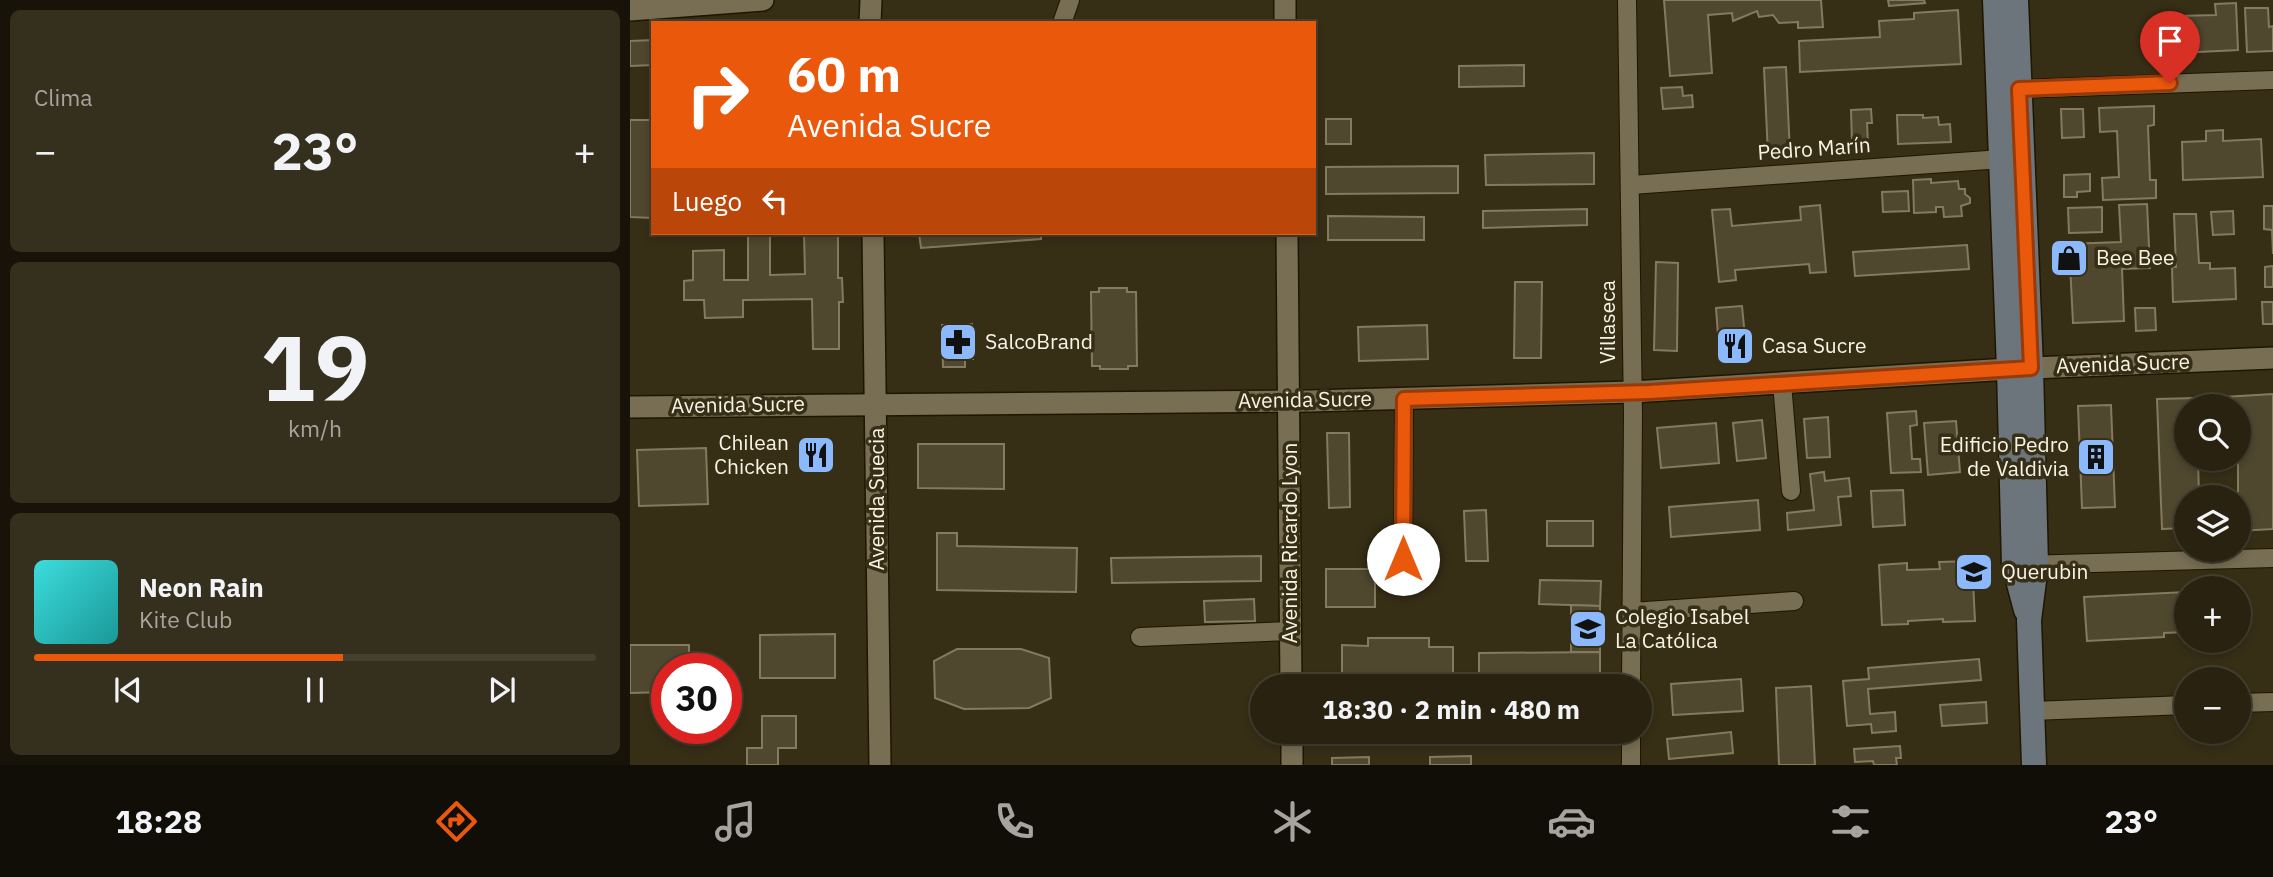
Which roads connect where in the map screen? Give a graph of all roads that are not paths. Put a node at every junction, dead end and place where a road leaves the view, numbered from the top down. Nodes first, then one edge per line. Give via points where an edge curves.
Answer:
1 (763, 0) edge
2 (871, 0) edge
3 (1070, 0) edge
4 (1285, 0) edge
5 (1628, 0) edge
6 (1995, 0) edge
7 (2015, 0) edge
8 (630, 10) edge
9 (870, 21) edge
10 (1063, 21) edge
11 (1285, 21) edge
12 (2273, 80) edge
13 (2019, 89) junction
14 (2001, 159) junction
15 (1631, 186) junction
16 (873, 235) edge
17 (1287, 235) edge
18 (2273, 358) edge
19 (2020, 368) junction
20 (1782, 383) junction
21 (1632, 392) junction
22 (1404, 399) junction
23 (1289, 401) junction
24 (877, 404) junction
25 (630, 407) edge
26 (1791, 491) dead end
27 (2273, 558) edge
28 (1403, 559) dead end
29 (2025, 565) junction
30 (1794, 601) dead end
31 (1631, 612) junction
32 (1291, 631) junction
33 (1140, 637) dead end
34 (1291, 674) edge
35 (1631, 674) edge
36 (2273, 702) edge
37 (2251, 703) edge
38 (2174, 705) edge
39 (2032, 711) junction
40 (1292, 744) edge
41 (1631, 744) edge
42 (880, 765) edge
43 (1292, 765) edge
44 (1631, 765) edge
45 (2034, 765) edge

1 - 8 street
2 - 9 street
3 - 10 street
4 - 11 street
5 - 15 street, Villaseca
6 - 14 main road
7 - 13 main road
12 - 13 street
13 - 19 main road
14 - 15 street, Pedro Marín
14 - 19 main road
15 - 21 street, Villaseca
16 - 24 street, Avenida Suecia
17 - 23 street, Avenida Ricardo Lyon
18 - 19 street, Avenida Sucre
19 - 20 street, Avenida Sucre
19 - 29 main road
20 - 21 street, Avenida Sucre
20 - 26 street
21 - 22 street, Avenida Sucre
21 - 31 street, Villaseca
22 - 23 street, Avenida Sucre
22 - 28 street
23 - 24 street, Avenida Sucre
23 - 32 street, Avenida Ricardo Lyon
24 - 25 street, Avenida Sucre
24 - 42 street, Avenida Suecia
27 - 29 street
29 - 39 main road
30 - 31 street
31 - 35 street, Villaseca
32 - 33 street
32 - 34 street, Avenida Ricardo Lyon
36 - 37 street
38 - 39 street
39 - 45 main road
40 - 43 street
41 - 44 street

